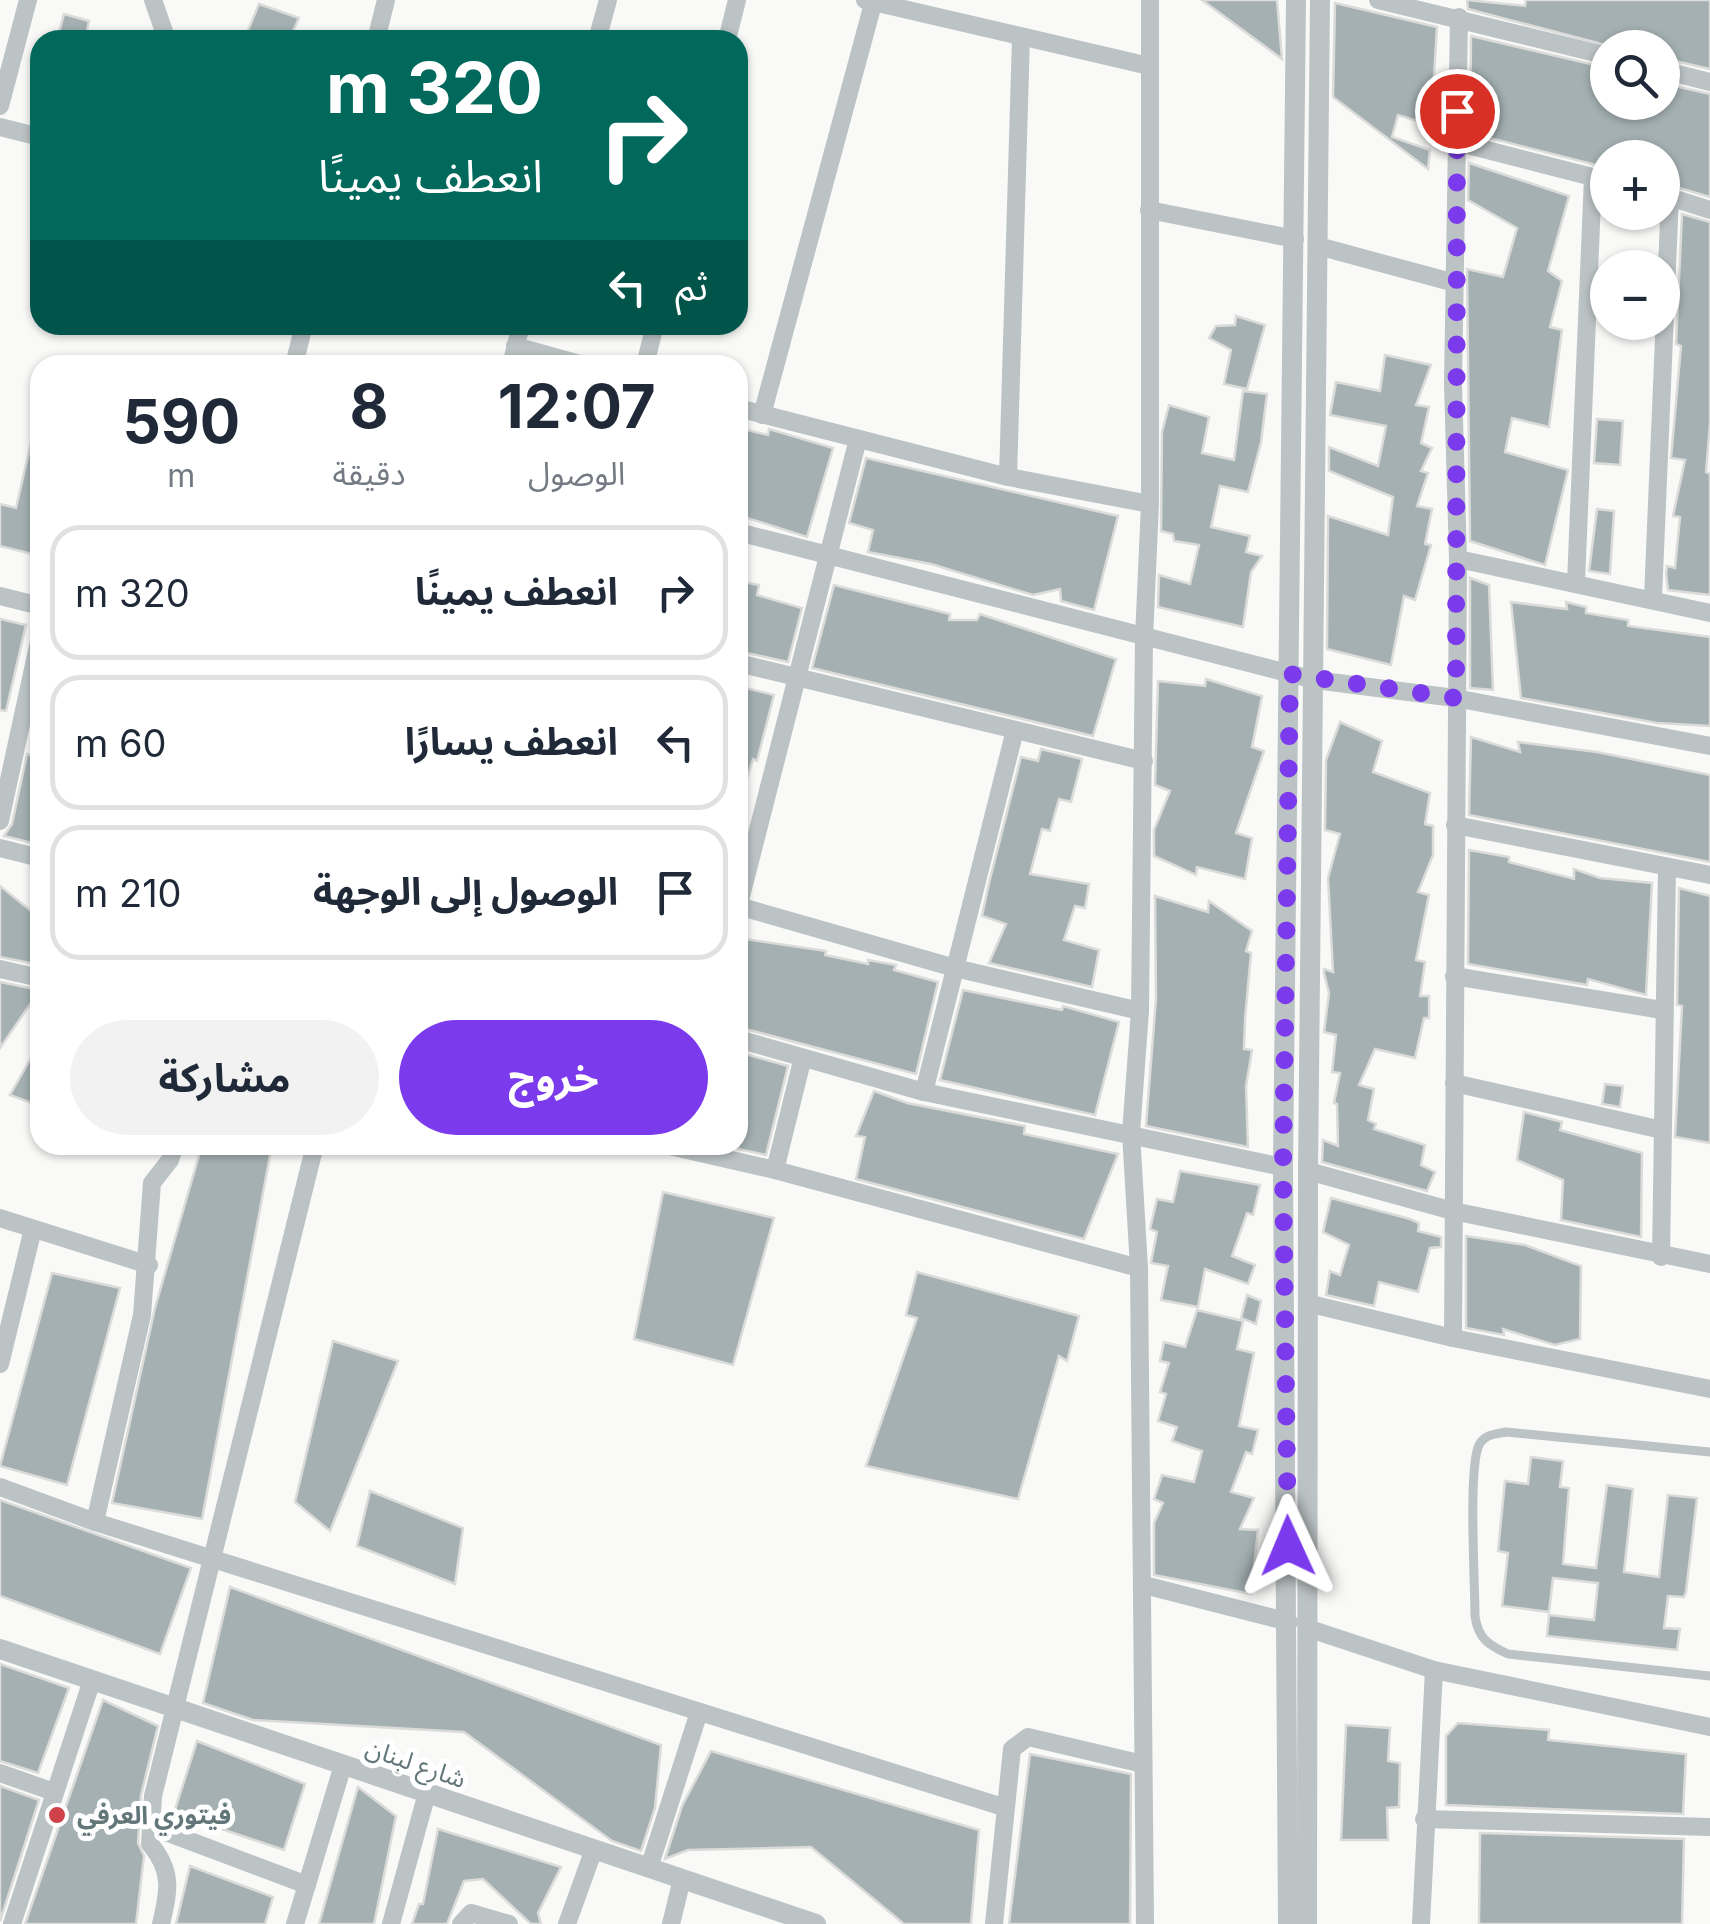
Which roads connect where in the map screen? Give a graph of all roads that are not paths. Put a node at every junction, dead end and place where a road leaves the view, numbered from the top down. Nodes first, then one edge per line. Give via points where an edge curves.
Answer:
1 (28, 0) edge
2 (153, 0) edge
3 (386, 0) edge
4 (608, 0) edge
5 (737, 0) edge
6 (1150, 0) edge
7 (1296, 0) edge
8 (1320, 0) edge
9 (1378, 0) edge
10 (870, 1) edge
11 (1460, 17) junction
12 (163, 30) edge
13 (378, 30) edge
14 (600, 30) edge
15 (730, 30) edge
16 (1020, 37) junction
17 (1590, 51) edge
18 (1150, 66) junction
19 (1680, 74) edge
20 (1710, 82) edge
21 (0, 106) edge
22 (0, 127) edge
23 (30, 134) edge
24 (1456, 142) junction
25 (1590, 176) edge
26 (1680, 200) edge
27 (1150, 210) junction
28 (1710, 210) edge
29 (1597, 230) edge
30 (1665, 230) edge
31 (1295, 239) junction
32 (1318, 246) junction
33 (1455, 283) junction
34 (748, 411) edge
35 (762, 415) junction
36 (858, 439) junction
37 (1008, 477) junction
38 (1150, 504) junction
39 (748, 534) edge
40 (829, 552) junction
41 (1458, 559) junction
42 (1576, 582) junction
43 (0, 596) edge
44 (1653, 598) junction
45 (30, 604) edge
46 (1710, 613) edge
47 (1144, 638) junction
48 (748, 666) edge
49 (1290, 674) junction
50 (797, 678) junction
51 (1315, 680) junction
52 (30, 682) edge
53 (1456, 698) junction
54 (20, 728) junction
55 (30, 730) edge
56 (1016, 730) junction
57 (1710, 746) edge
58 (1144, 762) junction
59 (0, 822) edge
60 (1455, 825) junction
61 (0, 848) edge
62 (30, 856) edge
63 (748, 868) edge
64 (1667, 868) junction
65 (1710, 875) edge
66 (748, 910) edge
67 (955, 968) junction
68 (0, 969) edge
69 (30, 976) edge
70 (1454, 976) junction
71 (1140, 1010) junction
72 (1662, 1010) junction
73 (748, 1042) edge
74 (802, 1061) junction
75 (1454, 1083) junction
76 (924, 1092) junction
77 (1662, 1130) junction
78 (1131, 1133) junction
79 (172, 1155) edge
80 (313, 1155) edge
81 (709, 1155) edge
82 (1283, 1167) junction
83 (775, 1170) junction
84 (1308, 1171) junction
85 (1453, 1211) junction
86 (0, 1218) edge
87 (33, 1229) junction
88 (1661, 1256) junction
89 (1710, 1264) edge
90 (149, 1265) junction
91 (1139, 1268) junction
92 (1311, 1304) junction
93 (1453, 1338) junction
94 (0, 1364) edge
95 (1710, 1390) edge
96 (1710, 1452) edge
97 (0, 1487) edge
98 (95, 1522) junction
99 (213, 1558) junction
100 (1144, 1586) junction
101 (1300, 1626) junction
102 (0, 1649) edge
103 (1434, 1670) junction
104 (1710, 1676) edge
105 (92, 1680) junction
106 (177, 1709) junction
107 (699, 1712) junction
108 (1710, 1727) edge
109 (1143, 1764) junction
110 (343, 1765) junction
111 (0, 1772) edge
112 (54, 1792) junction
113 (428, 1793) junction
114 (1003, 1807) junction
115 (1424, 1819) junction
116 (150, 1826) junction
117 (1710, 1828) edge
118 (594, 1849) junction
119 (649, 1868) junction
120 (682, 1879) junction
121 (307, 1885) junction
122 (12, 1924) edge
123 (161, 1924) edge
124 (295, 1924) edge
125 (391, 1924) edge
126 (461, 1924) edge
127 (509, 1924) edge
128 (568, 1924) edge
129 (670, 1924) edge
130 (816, 1924) edge
131 (994, 1924) edge
132 (1145, 1924) edge
133 (1288, 1924) edge
134 (1307, 1924) edge
135 (1421, 1924) edge

1 - 21 street
2 - 12 street
3 - 13 street
4 - 14 street
5 - 15 street
6 - 18 street
7 - 31 street
8 - 32 street
9 - 11 street
10 - 16 street
10 - 35 street
11 - 17 street
11 - 24 street
16 - 18 street
16 - 37 street
18 - 27 street
19 - 20 street
22 - 23 street
24 - 25 street
24 - 33 street
26 - 28 street
27 - 31 street
27 - 38 street
29 - 42 street
30 - 44 street
31 - 49 street
32 - 33 street
32 - 51 street
33 - 41 street
34 - 35 street
35 - 36 street
36 - 37 street
36 - 40 street
37 - 38 street
38 - 47 street
39 - 40 street
40 - 47 street
40 - 50 street
41 - 42 street
41 - 53 street
42 - 44 street
43 - 45 street
44 - 46 street
47 - 49 street
47 - 58 street
48 - 50 street
49 - 51 street
49 - 82 street
50 - 56 street
50 - 63 street
51 - 53 street
51 - 84 street
52 - 54 street
53 - 57 street
53 - 60 street
54 - 55 street
54 - 59 street
56 - 58 street
56 - 67 street
58 - 71 street
60 - 64 street
60 - 70 street
61 - 62 street
64 - 65 street
64 - 72 street
66 - 67 street
67 - 71 street
67 - 76 street
68 - 69 street
70 - 72 street
70 - 75 street
71 - 78 street
72 - 77 street
73 - 74 street
74 - 76 street
74 - 83 street
75 - 77 street
75 - 85 street
76 - 78 street
77 - 88 street
78 - 82 street
78 - 91 street
79 - 90 street via 152,1184
80 - 99 street
81 - 83 street
82 - 101 street
83 - 91 street
84 - 85 street
84 - 92 street
85 - 88 street
85 - 93 street
86 - 87 street
87 - 90 street
87 - 94 street
88 - 89 street
90 - 98 street
91 - 100 street
92 - 93 street
92 - 101 street
93 - 95 street
96 - 104 lane via 1489,1435 1479,1445 1476,1470 1475,1616 1488,1645 1508,1654
97 - 98 street
98 - 99 street
99 - 106 street
99 - 107 street
100 - 101 street
100 - 109 street
101 - 103 street
101 - 133 street
101 - 134 street
102 - 105 street, شارع لبنان
103 - 108 street
103 - 115 street
105 - 106 street, شارع لبنان
105 - 112 street
106 - 110 street, شارع لبنان
106 - 116 street
107 - 114 street
107 - 119 street
109 - 114 street via 1028,1737 1012,1749
109 - 132 street
110 - 113 street, شارع لبنان
110 - 121 street
111 - 112 street
112 - 122 street
113 - 118 street, شارع لبنان
113 - 125 street
114 - 131 street
115 - 117 street
115 - 135 street
116 - 121 street
116 - 123 street via 150,1844 170,1880
118 - 119 street, شارع لبنان
118 - 128 street
119 - 120 street, شارع لبنان
120 - 129 street
120 - 130 street, شارع لبنان
121 - 124 street
126 - 127 street via 471,1913

